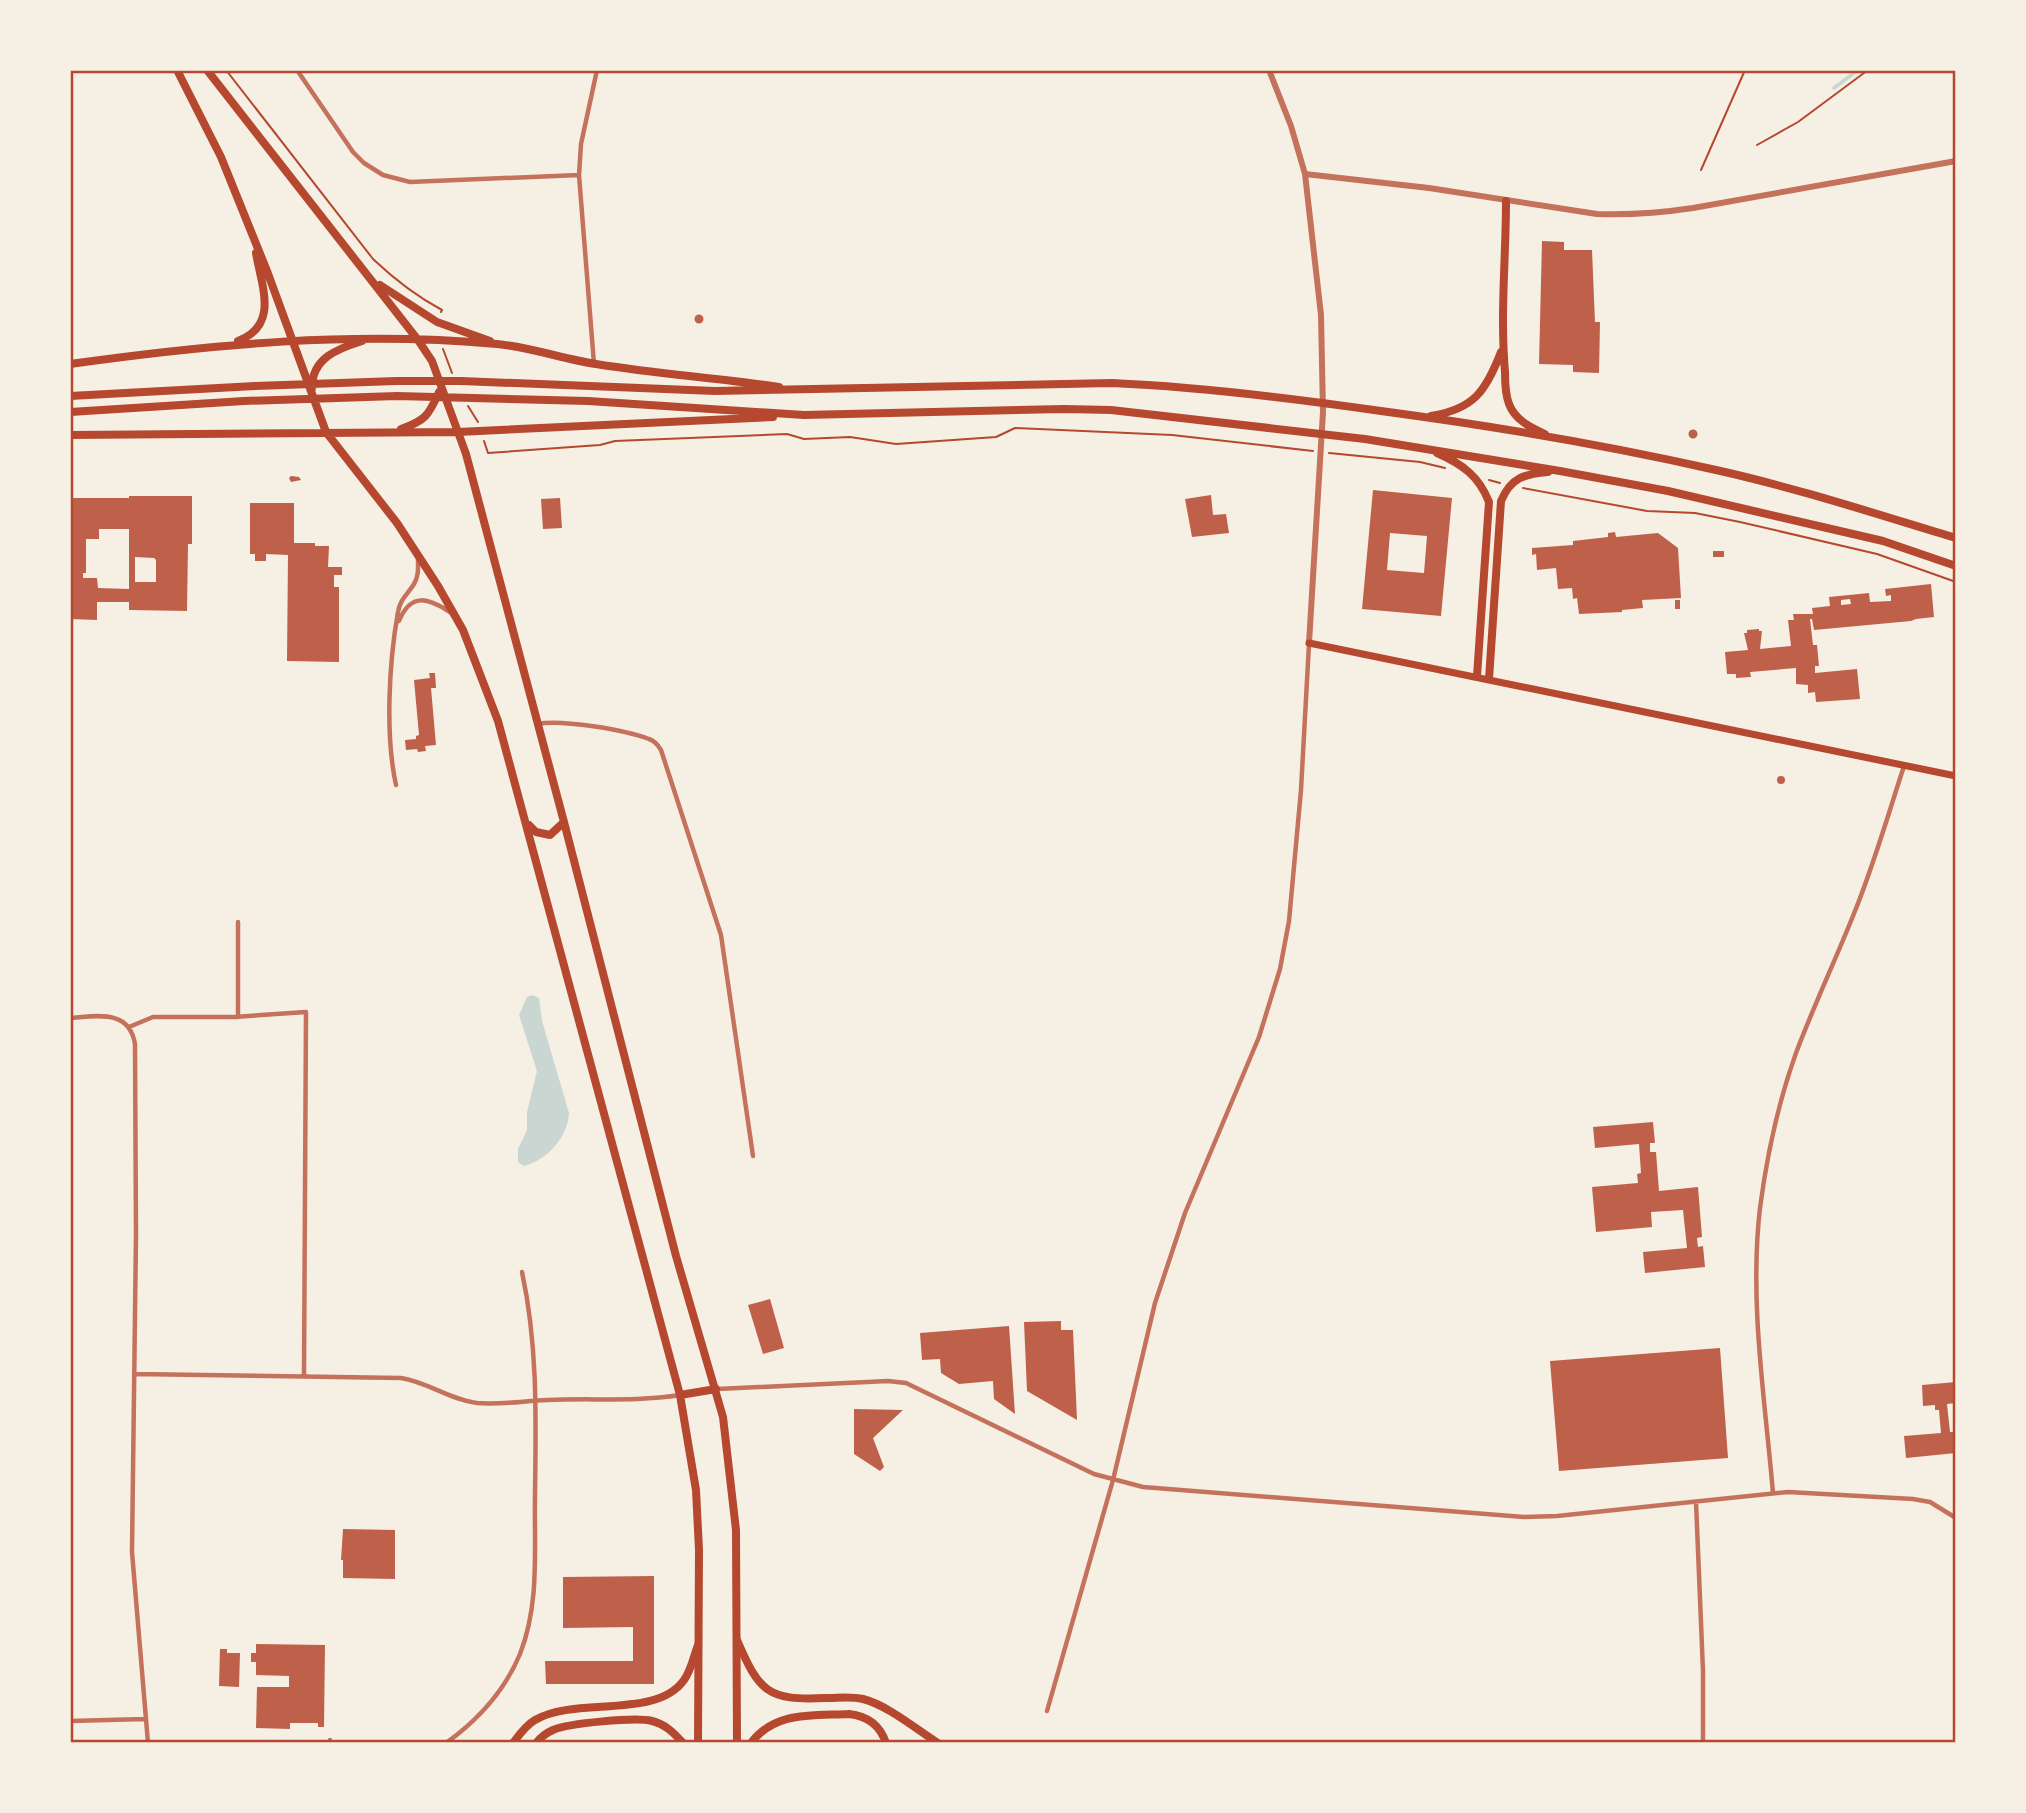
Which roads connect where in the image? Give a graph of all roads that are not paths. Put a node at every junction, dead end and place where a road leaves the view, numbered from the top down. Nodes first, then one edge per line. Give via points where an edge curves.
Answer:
1 (177, 70) edge
2 (207, 70) edge
3 (297, 70) edge
4 (597, 70) edge
5 (1269, 70) edge
6 (1956, 161) edge
7 (1305, 174) junction
8 (579, 175) junction
9 (1506, 201) junction
10 (253, 236) junction
11 (368, 274) junction
12 (368, 339) junction
13 (291, 340) junction
14 (418, 340) junction
15 (232, 344) junction
16 (500, 344) junction
17 (1503, 349) junction
18 (70, 364) edge
19 (594, 364) junction
20 (442, 387) junction
21 (807, 391) junction
22 (70, 396) edge
23 (315, 405) junction
24 (70, 412) edge
25 (804, 415) junction
26 (1425, 417) junction
27 (326, 432) junction
28 (393, 432) junction
29 (458, 432) junction
30 (70, 435) edge
31 (1554, 438) junction
32 (1425, 448) junction
33 (1560, 471) junction
34 (1956, 538) edge
35 (419, 555) junction
36 (1956, 566) edge
37 (454, 614) junction
38 (396, 628) junction
39 (1310, 643) junction
40 (1477, 676) junction
41 (1489, 678) junction
42 (537, 724) junction
43 (1905, 764) junction
44 (1956, 776) edge
45 (396, 785) dead end
46 (564, 822) junction
47 (527, 823) junction
48 (238, 922) dead end
49 (238, 1017) junction
50 (70, 1018) edge
51 (129, 1027) junction
52 (753, 1156) dead end
53 (522, 1272) dead end
54 (134, 1374) junction
55 (304, 1376) junction
56 (716, 1389) junction
57 (680, 1395) junction
58 (536, 1401) junction
59 (1113, 1480) junction
60 (1773, 1493) junction
61 (1696, 1502) junction
62 (1956, 1518) edge
63 (737, 1640) junction
64 (698, 1645) junction
65 (1047, 1711) dead end
66 (145, 1720) junction
67 (70, 1721) edge
68 (148, 1743) edge
69 (446, 1743) edge
70 (513, 1743) edge
71 (536, 1743) edge
72 (683, 1743) edge
73 (698, 1743) edge
74 (737, 1743) edge
75 (751, 1743) edge
76 (886, 1743) edge
77 (938, 1743) edge
78 (1703, 1743) edge

1 - 10 main road via 221,157
2 - 11 main road
3 - 8 street via 353,152 383,176 410,182
4 - 8 street
5 - 7 street
6 - 9 street via 1664,213 1597,214
7 - 9 street
7 - 39 street via 1323,349
8 - 19 street
9 - 17 main road
10 - 13 main road
10 - 15 main road via 264,319 256,331
11 - 14 main road
11 - 16 main road via 389,293 437,322
12 - 13 main road
12 - 14 main road
12 - 23 main road via 321,360 312,377
13 - 15 main road
13 - 23 main road
14 - 16 main road
14 - 20 main road
15 - 18 main road
16 - 19 main road
17 - 26 main road via 1475,399 1452,412
17 - 31 main road via 1508,403 1520,420
19 - 21 main road
20 - 28 main road via 426,418
20 - 29 main road
21 - 22 main road via 396,381
21 - 26 main road via 1112,383 1252,393
23 - 27 main road
24 - 25 main road via 397,396 588,401
25 - 29 main road
25 - 32 main road via 1122,411
26 - 31 main road
27 - 28 main road
27 - 30 main road
27 - 35 main road
28 - 29 main road
29 - 42 main road
31 - 34 main road via 1765,482
32 - 33 main road
32 - 40 main road via 1466,468 1489,502
33 - 36 main road via 1767,513 1883,541
33 - 41 main road via 1517,478 1501,501
35 - 37 main road
35 - 38 street via 418,575 400,604
37 - 38 street via 427,600 417,601 406,607
37 - 47 main road via 494,709
38 - 45 street via 391,746
39 - 40 main road
39 - 59 street via 1298,828 1280,969 1259,1037 1169,1259 1147,1331
40 - 41 main road
41 - 43 main road
42 - 46 main road
42 - 52 street via 592,727 651,739 661,750 721,935
43 - 44 main road
43 - 60 street via 1864,887 1796,1054 1767,1164 1756,1273
46 - 47 main road via 550,835 536,832
46 - 56 main road via 676,1256
47 - 57 main road
48 - 49 street
49 - 51 street via 152,1017
49 - 55 street via 306,1012
50 - 51 street via 117,1018
51 - 54 street via 135,1044
53 - 58 street via 532,1331
54 - 55 street
54 - 66 street via 132,1552
55 - 58 street via 415,1380 476,1403
56 - 57 main road
56 - 59 street via 906,1383
56 - 63 main road via 727,1435 733,1494
57 - 58 street
57 - 64 main road via 696,1490
58 - 69 street via 534,1581 529,1624 502,1688
59 - 61 street via 1143,1487 1524,1517
59 - 65 street
60 - 61 street
60 - 62 street via 1913,1499 1930,1502
61 - 78 street
63 - 74 main road
63 - 77 main road via 755,1678 778,1696 869,1701
64 - 70 main road via 684,1680 666,1694 646,1701 559,1710 529,1724
64 - 73 main road
66 - 67 street
66 - 68 street
71 - 72 main road via 560,1727 634,1719 654,1721
75 - 76 main road via 779,1720 849,1714 873,1723

